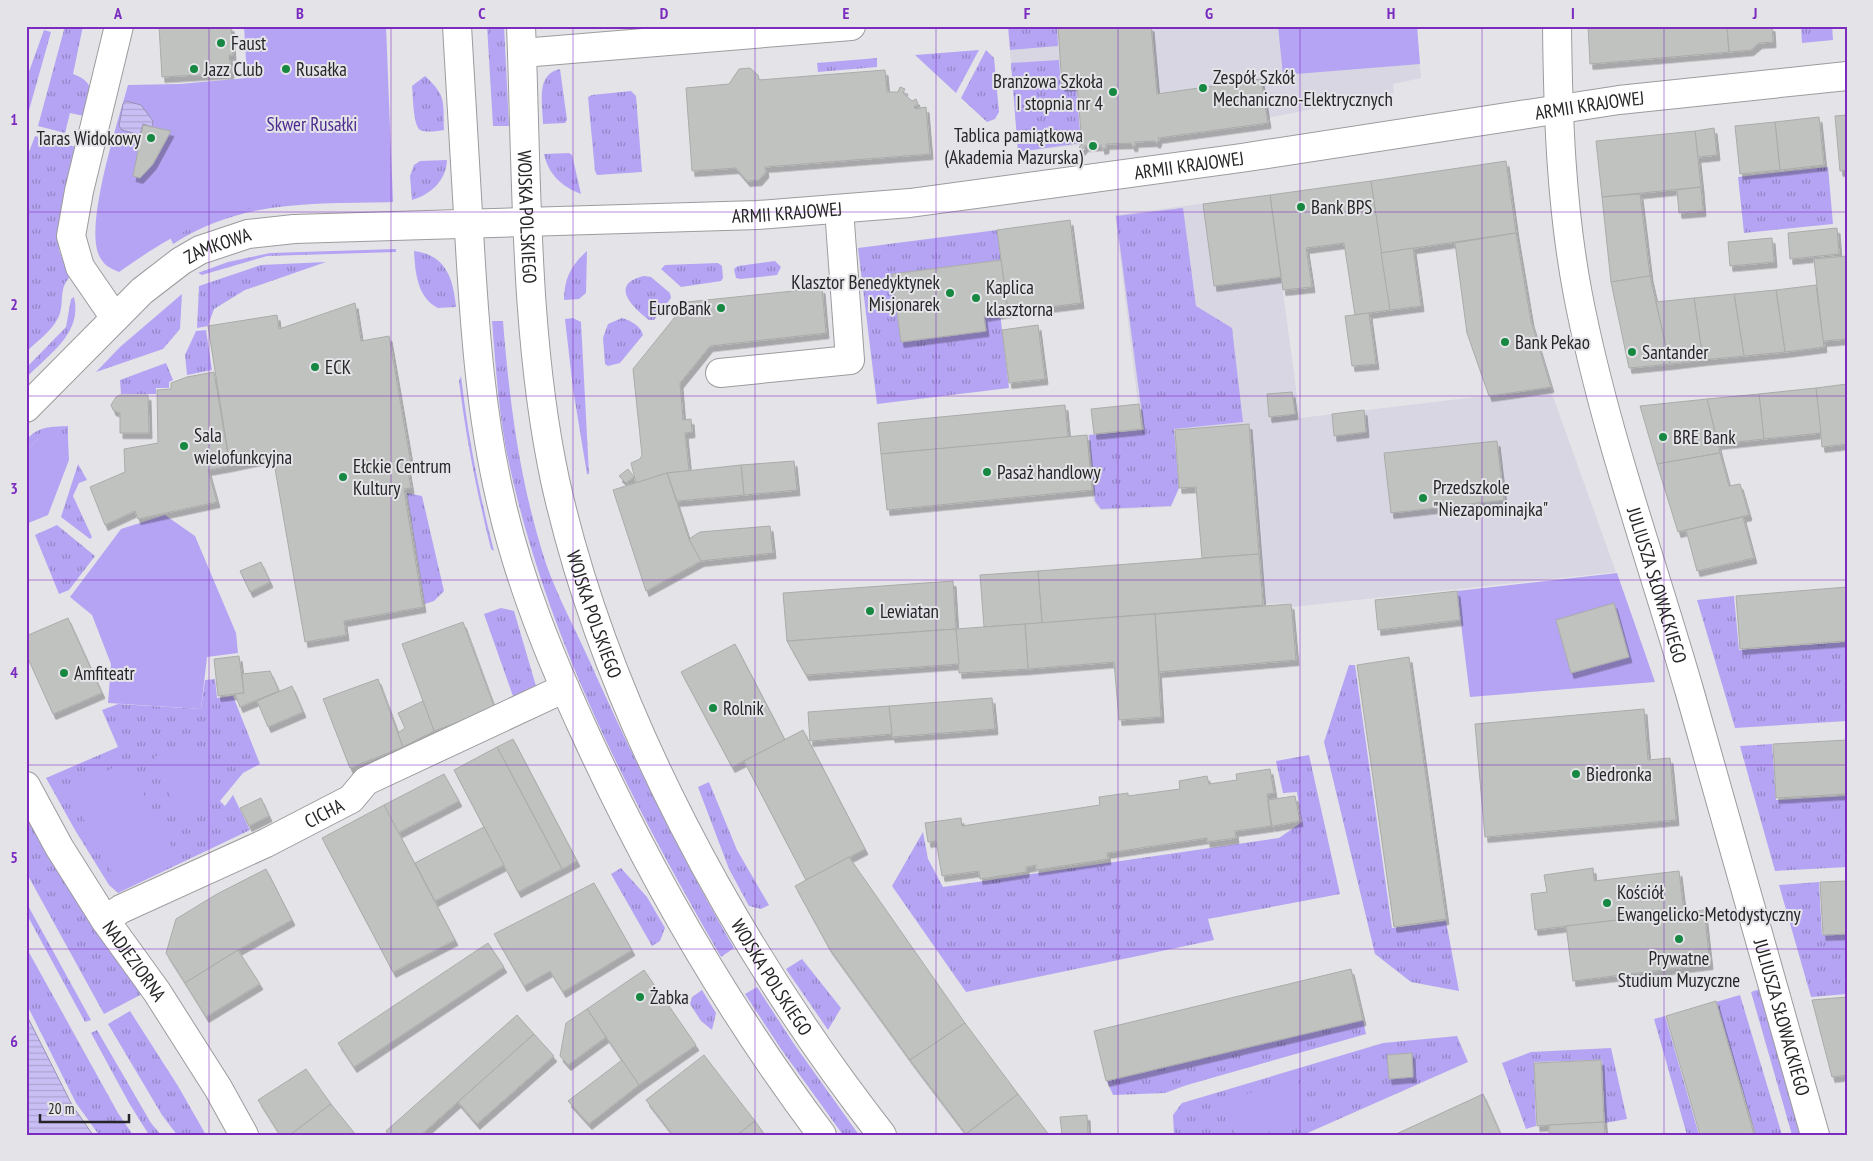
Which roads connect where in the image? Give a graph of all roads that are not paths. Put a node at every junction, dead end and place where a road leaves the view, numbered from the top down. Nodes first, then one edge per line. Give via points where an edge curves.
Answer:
1 (119, 26) edge
2 (457, 26) edge
3 (521, 26) edge
4 (851, 26) edge
5 (1557, 26) edge
6 (522, 53) junction
7 (1847, 76) edge
8 (1558, 108) junction
9 (840, 209) junction
10 (529, 222) junction
11 (469, 224) junction
12 (115, 318) junction
13 (720, 373) dead end
14 (26, 408) edge
15 (564, 688) junction
16 (26, 786) edge
17 (105, 920) junction
18 (244, 1135) edge
19 (822, 1135) edge
20 (882, 1135) edge
21 (1815, 1135) edge

1 - 12 street via 78,191 71,236 80,266
2 - 11 street
3 - 6 street, WOJSKA POLSKIEGO
4 - 6 street
5 - 8 street, JULIUSZA SŁOWACKIEGO
6 - 10 street, WOJSKA POLSKIEGO
7 - 8 street, ARMII KRAJOWEJ
8 - 9 street, ARMII KRAJOWEJ via 1241,158 910,203
8 - 21 street, JULIUSZA SŁOWACKIEGO via 1568,231 1590,349 1608,421 1690,693
9 - 10 street, ARMII KRAJOWEJ via 758,215
9 - 13 street via 850,360
10 - 11 street, ARMII KRAJOWEJ
10 - 20 street, WOJSKA POLSKIEGO via 541,393 555,478 575,558 602,641 642,735 724,899 784,997
11 - 12 street, ZAMKOWA via 294,229 248,234 200,250 181,261 142,291
11 - 15 street via 480,379 499,496 526,588
12 - 14 street, ZAMKOWA
15 - 17 street, CICHA via 366,781 351,799
15 - 19 street via 666,896 737,1014
16 - 17 street, NADJEZIORNA via 59,847
17 - 18 street, NADJEZIORNA via 157,992

